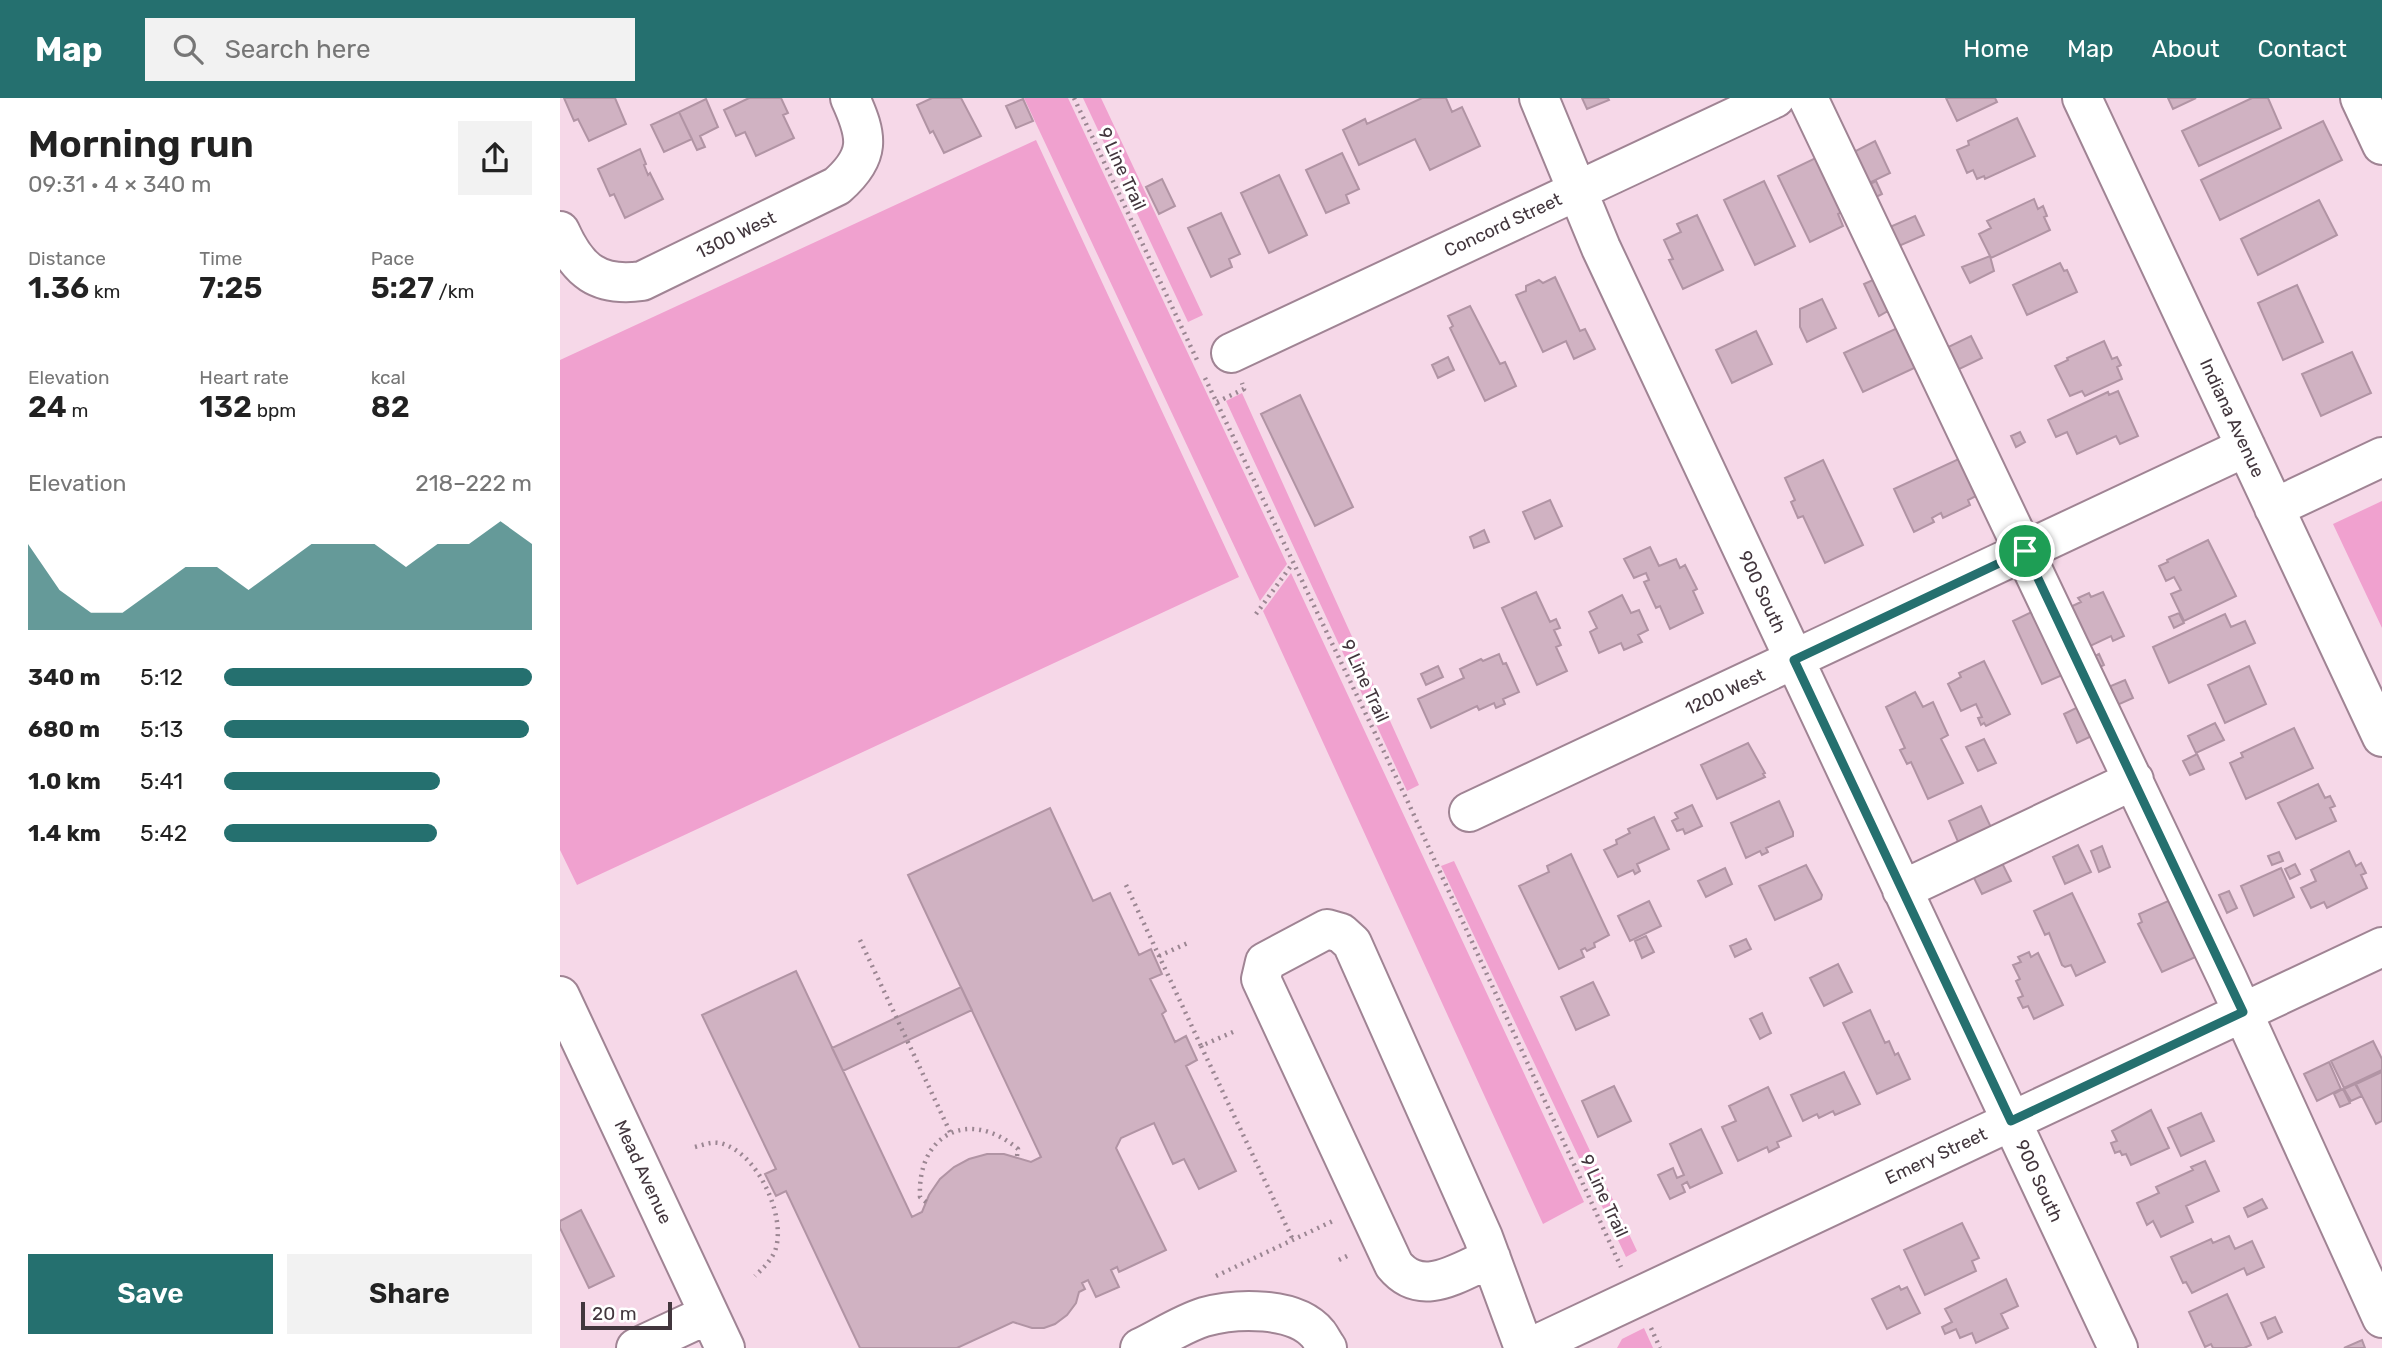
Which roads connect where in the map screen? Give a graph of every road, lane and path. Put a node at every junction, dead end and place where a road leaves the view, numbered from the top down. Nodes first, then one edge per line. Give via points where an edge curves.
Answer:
1 (850, 98) edge
2 (1074, 98) edge
3 (1539, 98) edge
4 (1775, 98) edge
5 (1808, 98) edge
6 (2082, 98) edge
7 (2360, 98) edge
8 (2382, 145) edge
9 (1577, 190) junction
10 (560, 231) edge
11 (1231, 353) dead end
12 (1244, 389) dead end
13 (1217, 402) junction
14 (2246, 447) junction
15 (2382, 457) edge
16 (2274, 508) junction
17 (2025, 551) junction
18 (1293, 562) junction
19 (1256, 614) dead end
20 (1794, 660) junction
21 (2382, 737) edge
22 (2134, 780) junction
23 (1469, 812) dead end
24 (1126, 885) dead end
25 (1902, 890) junction
26 (860, 940) dead end
27 (1191, 942) dead end
28 (2382, 947) edge
29 (1159, 956) junction
30 (560, 996) edge
31 (2243, 1012) junction
32 (1233, 1032) dead end
33 (1202, 1046) junction
34 (2011, 1121) junction
35 (951, 1134) junction
36 (695, 1147) dead end
37 (1017, 1156) dead end
38 (926, 1202) dead end
39 (1323, 1226) dead end
40 (1293, 1240) junction
41 (1491, 1258) junction
42 (1624, 1271) dead end
43 (755, 1276) dead end
44 (1216, 1276) dead end
45 (709, 1314) junction
46 (2382, 1318) edge
47 (1650, 1325) dead end
48 (1567, 1340) edge
49 (636, 1348) edge
50 (725, 1348) edge
51 (1140, 1348) edge
52 (1327, 1348) edge
53 (1526, 1348) edge
54 (1660, 1348) edge
55 (2118, 1348) edge

1 - 10 street, 1300 West via 862,132 860,160 851,174 837,186 642,281 622,284 599,279 582,266
2 - 13 path, 9 Line Trail
3 - 9 street, 900 South
4 - 9 street, Concord Street
5 - 17 street
6 - 14 street, Indiana Avenue
7 - 8 street
9 - 11 street, Concord Street
9 - 20 street, 900 South
12 - 13 path
13 - 18 path, 9 Line Trail
14 - 16 street, Indiana Avenue
14 - 17 street, 1200 West
15 - 16 street
16 - 21 street, Indiana Avenue
17 - 20 street, 1200 West
17 - 22 street
18 - 19 path
18 - 42 path, 9 Line Trail
20 - 23 street, 1200 West
20 - 25 street, 900 South
22 - 25 street
22 - 31 street
24 - 29 path
25 - 34 street, 900 South
26 - 35 path
27 - 29 path
28 - 31 street, Emery Street
29 - 33 path
30 - 45 street, Mead Avenue
31 - 34 street, Emery Street
31 - 46 street
32 - 33 path
33 - 40 path
34 - 48 street, Emery Street
34 - 55 street, 900 South
35 - 37 path via 964,1129 995,1132 1018,1149
35 - 38 path via 935,1145 923,1163 920,1197
36 - 43 path via 712,1142 728,1145 764,1182 778,1227 768,1264
39 - 40 path
40 - 44 path
41 - 41 street via 1352,943 1327,929 1265,962 1261,979 1403,1277 1432,1283
41 - 53 street
45 - 49 street
45 - 50 street, Mead Avenue
47 - 54 path
48 - 53 street, Emery Street
51 - 52 street via 1203,1318 1243,1310 1297,1320 1317,1332

